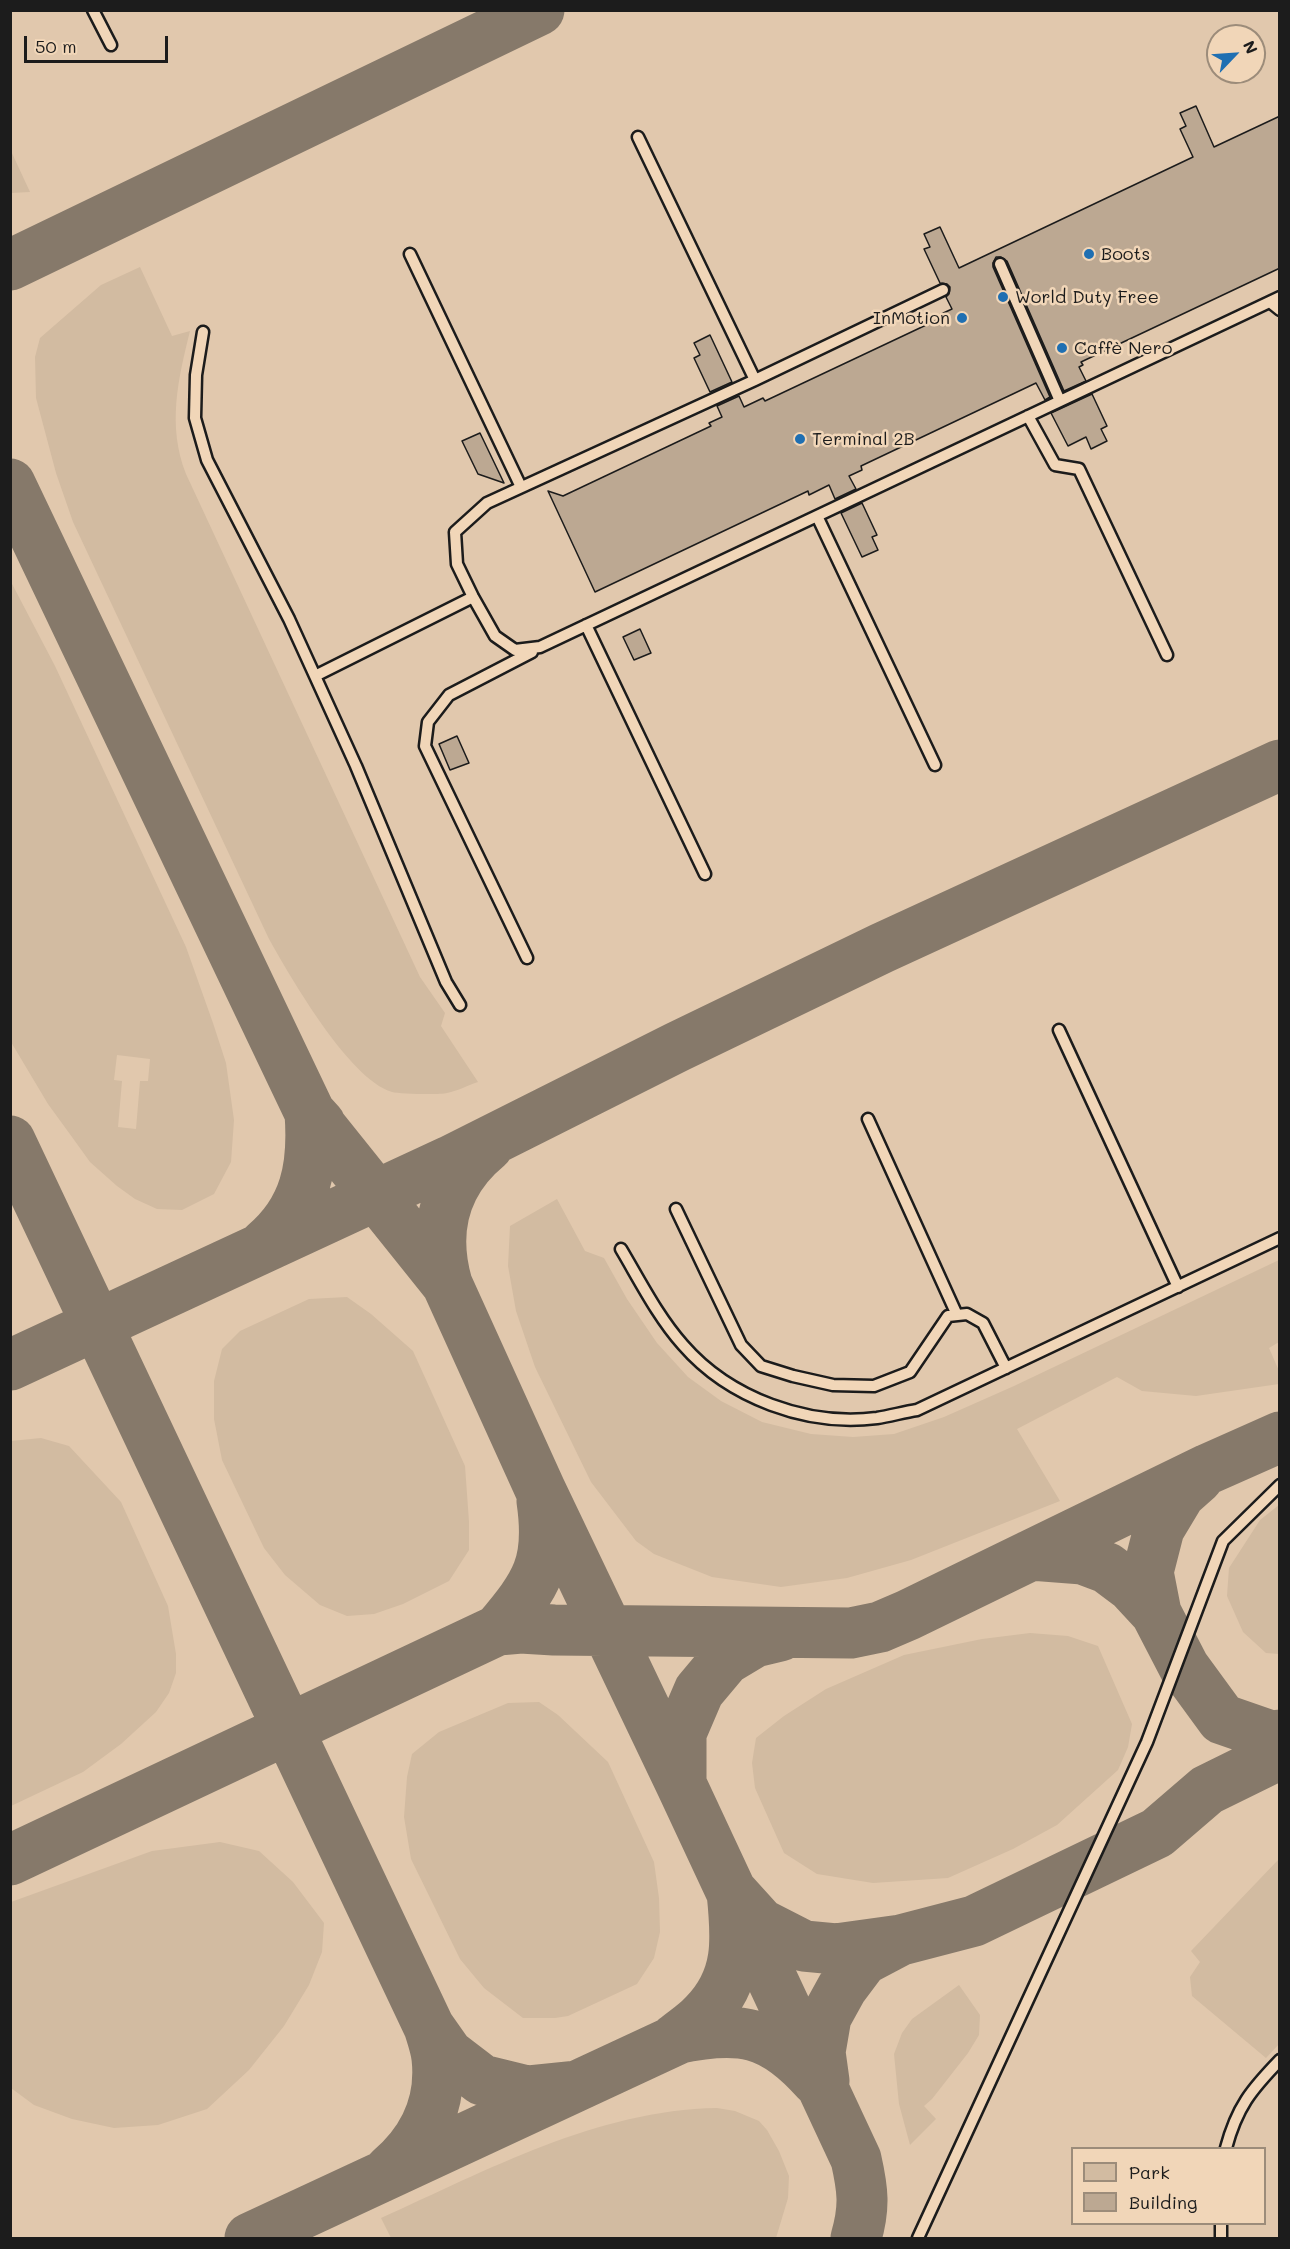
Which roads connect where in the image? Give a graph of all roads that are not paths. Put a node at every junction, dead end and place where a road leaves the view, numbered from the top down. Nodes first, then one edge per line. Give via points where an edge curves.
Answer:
1 (93, 10) edge
2 (111, 45) dead end
3 (638, 137) dead end
4 (410, 254) dead end
5 (1000, 264) dead end
6 (943, 290) dead end
7 (1275, 299) edge
8 (1280, 310) edge
9 (203, 332) dead end
10 (755, 380) junction
11 (1060, 401) junction
12 (1029, 416) junction
13 (521, 488) junction
14 (817, 516) junction
15 (473, 597) junction
16 (586, 626) junction
17 (540, 647) junction
18 (1167, 655) dead end
19 (315, 676) junction
20 (935, 765) dead end
21 (705, 874) dead end
22 (527, 958) dead end
23 (460, 1005) dead end
24 (1059, 1030) dead end
25 (868, 1119) dead end
26 (676, 1209) dead end
27 (1280, 1238) edge
28 (621, 1249) dead end
29 (1178, 1287) junction
30 (957, 1315) junction
31 (1006, 1368) junction
32 (1280, 1485) edge
33 (1280, 2060) edge
34 (1226, 2147) edge
35 (918, 2238) edge

1 - 2 lane
3 - 10 lane
4 - 13 lane
5 - 11 lane
6 - 10 lane
7 - 8 lane
7 - 11 lane
9 - 19 lane via 195,418 207,460
10 - 13 lane
11 - 12 lane
12 - 14 lane
12 - 18 lane via 1055,465 1079,469
13 - 15 lane via 487,503 455,532 457,564
14 - 16 lane
14 - 20 lane
15 - 17 lane via 495,636 515,650
15 - 19 lane
16 - 17 lane
16 - 21 lane
17 - 22 lane via 449,695 428,722 425,746
19 - 23 lane via 446,982
24 - 29 lane
25 - 30 lane
26 - 30 lane via 741,1345 761,1366 833,1385 874,1386 910,1372 948,1316
27 - 29 lane
28 - 31 lane via 663,1318 703,1366 725,1383 780,1408 811,1416 876,1418 917,1410
29 - 31 lane
30 - 31 lane via 967,1314 982,1323
32 - 35 lane via 1223,1541 1147,1742
33 - 34 lane via 1247,2096

